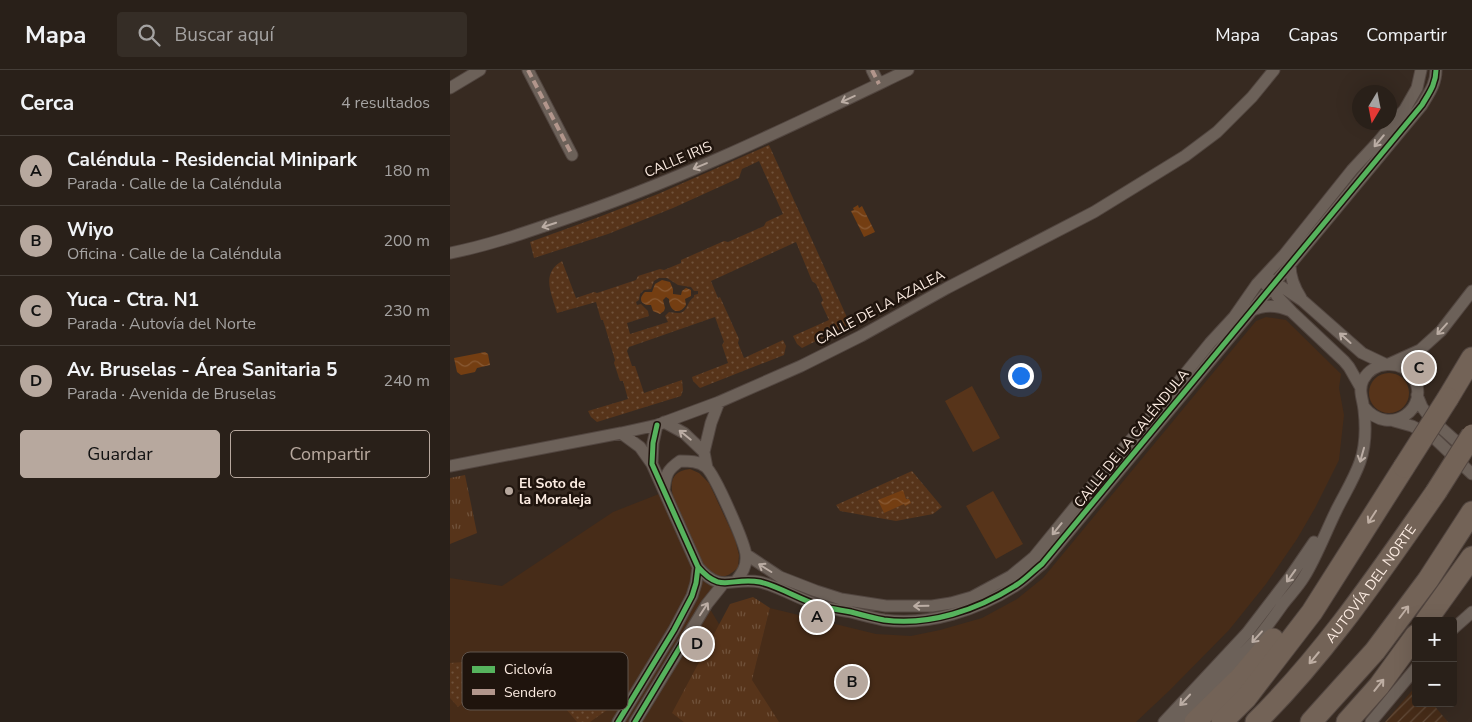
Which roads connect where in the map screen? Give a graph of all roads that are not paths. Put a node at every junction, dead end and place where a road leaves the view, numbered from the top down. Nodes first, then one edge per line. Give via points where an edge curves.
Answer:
1 (480, 70) edge
2 (528, 70) edge
3 (872, 70) edge
4 (908, 70) edge
5 (1274, 70) edge
6 (1421, 70) edge
7 (1436, 70) edge
8 (880, 84) junction
9 (450, 88) edge
10 (572, 155) dead end
11 (450, 253) edge
12 (1287, 260) junction
13 (1271, 285) junction
14 (1472, 291) edge
15 (1303, 301) junction
16 (1246, 309) junction
17 (1292, 312) junction
18 (1472, 358) edge
19 (1387, 364) junction
20 (1361, 388) junction
21 (1418, 395) junction
22 (719, 402) junction
23 (1364, 407) junction
24 (1394, 421) junction
25 (660, 423) junction
26 (620, 433) junction
27 (1472, 435) edge
28 (704, 452) junction
29 (1472, 455) edge
30 (652, 464) junction
31 (450, 466) edge
32 (707, 468) junction
33 (1472, 474) edge
34 (664, 492) junction
35 (1338, 507) junction
36 (1471, 513) edge
37 (1359, 537) junction
38 (746, 555) junction
39 (1472, 557) edge
40 (698, 567) junction
41 (736, 581) junction
42 (723, 584) junction
43 (1472, 612) edge
44 (1429, 617) edge
45 (1457, 625) edge
46 (1412, 641) edge
47 (1412, 673) edge
48 (628, 706) edge
49 (625, 710) edge
50 (618, 722) edge
51 (635, 722) edge
52 (1164, 722) edge
53 (1177, 722) edge
54 (1195, 722) edge
55 (1222, 722) edge
56 (1256, 722) edge
57 (1311, 722) edge
58 (1347, 722) edge
59 (1371, 722) edge

1 - 9 street
2 - 10 street
3 - 8 street
4 - 8 street, CALLE IRIS
5 - 22 street, CALLE DE LA AZALEA via 1217,132 1185,156 1094,212 861,336
6 -> 12 street, CALLE DE LA CALÉNDULA via 1417,88 1405,109 1346,177
7 - 12 street, CALLE DE LA CALÉNDULA via 1431,90 1422,104
8 -> 11 street, CALLE IRIS via 766,138 604,207
12 - 13 street, CALLE DE LA CALÉNDULA via 1273,275
12 - 15 street
12 - 16 street, CALLE DE LA CALÉNDULA via 1258,284
13 - 15 street via 1282,287
13 - 16 street, CALLE DE LA CALÉNDULA
13 - 17 street
14 -> 19 street via 1441,331 1420,350
19 -> 15 street via 1362,353
16 - 17 street via 1269,306
16 -> 38 street, CALLE DE LA CALÉNDULA via 1118,454 1034,557 1011,576 972,598 908,607 841,599 780,577
16 - 41 street, CALLE DE LA CALÉNDULA via 1042,564 1016,585 969,609 938,618 909,621 884,620 820,606 761,583
17 - 20 street via 1349,367
18 -> 37 highway, bridge
19 - 20 street via 1369,372
19 - 21 street via 1402,367 1412,376
20 - 23 street
21 - 24 street via 1412,409
21 - 29 street via 1430,418
22 - 25 street, CALLE DE LA AZALEA
22 - 28 street
23 - 24 street via 1377,419
23 -> 35 street via 1364,452 1355,477
24 - 33 street via 1432,436
25 - 26 street, CALLE DE LA AZALEA
28 -> 25 street via 684,433
25 - 30 street via 653,443
26 - 30 street via 640,447
26 - 31 street, CALLE DE LA AZALEA
27 -> 56 highway, AUTOVÍA DEL NORTE, bridge via 1359,602 1313,661
28 - 32 street
30 - 34 street
32 - 34 street via 698,463 680,461 668,471
32 - 38 street via 715,479
34 - 40 street
35 -> 52 street via 1290,578 1247,632
35 -> 53 street via 1304,577 1260,635
57 -> 36 highway via 1374,651 1428,580
37 - 54 highway via 1241,677
37 - 55 highway via 1312,612 1246,698
38 - 41 street via 743,572
39 - 44 highway
40 - 42 street via 705,576
40 - 48 street via 692,596
41 - 42 street, CALLE DE LA CALÉNDULA
51 -> 42 street via 702,612
43 - 45 street
58 -> 46 highway via 1379,686
47 - 59 street
49 - 50 street

